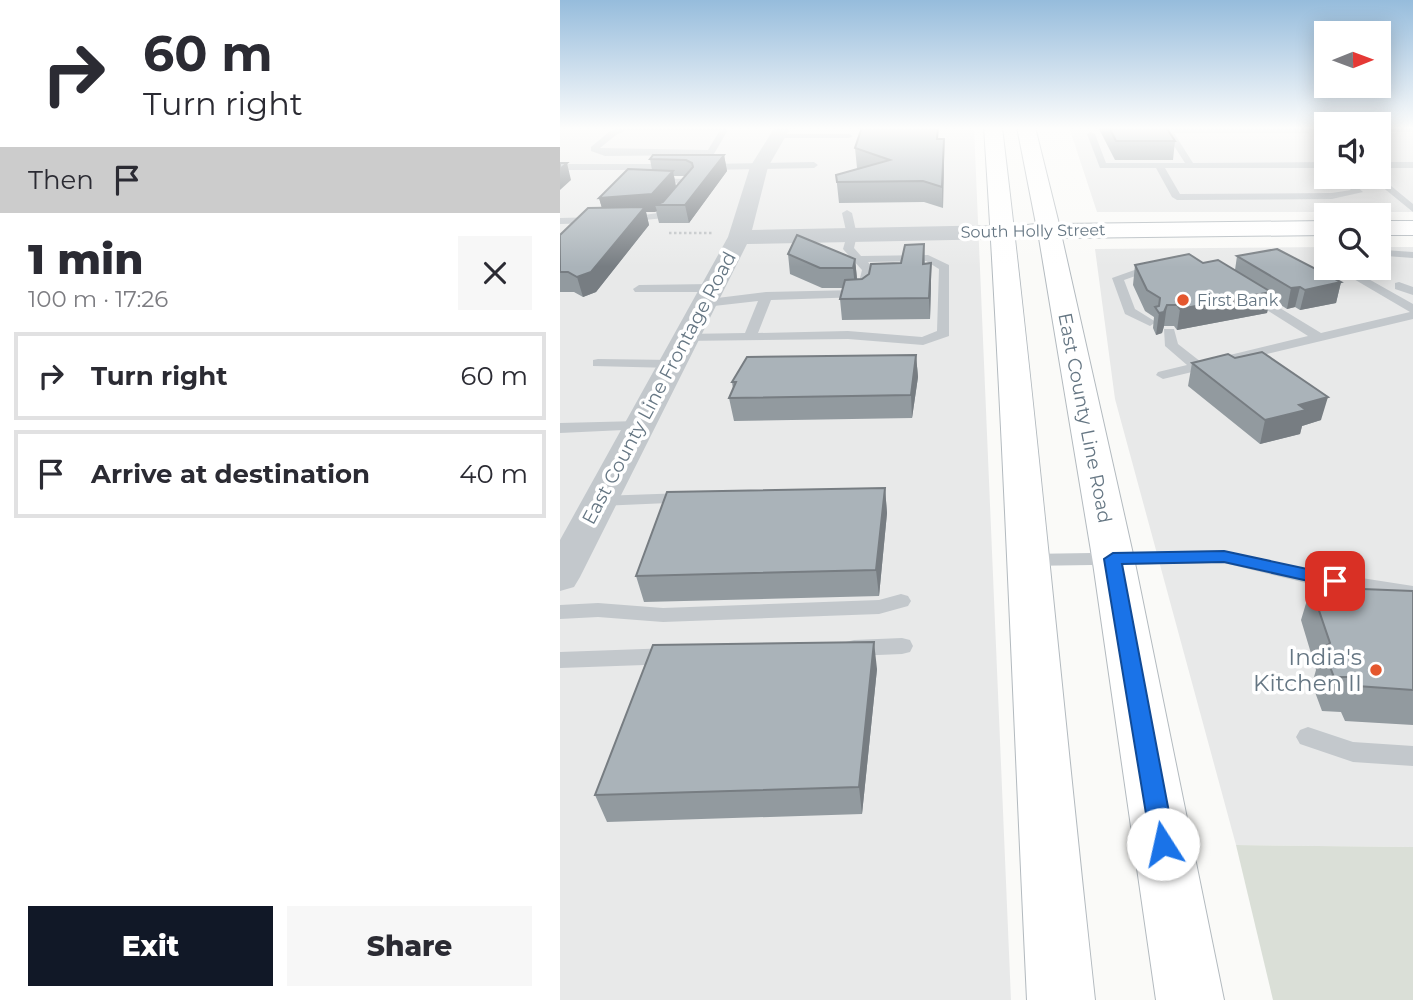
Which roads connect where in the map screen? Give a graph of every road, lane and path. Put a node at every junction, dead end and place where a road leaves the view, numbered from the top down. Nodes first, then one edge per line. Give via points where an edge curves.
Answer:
1 (634, 174) edge
2 (757, 174) edge
3 (997, 174) edge
4 (1036, 174) edge
5 (1163, 174) edge
6 (628, 180) edge
7 (640, 180) edge
8 (1336, 189) edge
9 (1355, 189) edge
10 (1389, 189) edge
11 (1332, 196) junction
12 (602, 204) edge
13 (1413, 209) edge
14 (560, 221) edge
15 (585, 221) junction
16 (850, 224) junction
17 (1314, 228) edge
18 (1391, 228) edge
19 (1413, 228) edge
20 (1049, 230) junction
21 (1003, 232) junction
22 (739, 237) junction
23 (1391, 256) edge
24 (1409, 257) edge
25 (858, 259) junction
26 (1174, 261) edge
27 (1366, 280) edge
28 (639, 289) dead end
29 (1244, 290) edge
30 (709, 295) junction
31 (766, 296) junction
32 (1413, 309) edge
33 (1413, 315) edge
34 (1150, 322) dead end
35 (1170, 332) dead end
36 (750, 337) junction
37 (1318, 337) junction
38 (679, 351) junction
39 (598, 363) dead end
40 (1196, 365) junction
41 (1163, 374) dead end
42 (639, 426) junction
43 (560, 428) edge
44 (685, 498) edge
45 (600, 501) junction
46 (1113, 559) junction
47 (1026, 560) junction
48 (560, 576) edge
49 (1413, 593) edge
50 (901, 600) dead end
51 (560, 612) edge
52 (902, 646) dead end
53 (832, 649) edge
54 (694, 655) edge
55 (560, 660) edge
56 (1308, 737) dead end
57 (1413, 756) edge
58 (1061, 1000) edge
59 (1191, 1000) edge

1 - 6 lane
2 - 22 street, East County Line Frontage Road
3 - 21 main road
4 - 20 main road, East County Line Road
5 - 11 lane via 1177,197
7 - 15 lane via 689,182 656,218
8 - 11 lane
9 - 11 lane via 1358,192
10 - 13 lane
12 - 15 lane
14 - 15 lane
16 - 21 street, South Holly Street
16 - 22 street, South Holly Street
16 - 25 lane via 848,249
17 - 20 main road, South Holly Street
18 - 19 main road
20 - 21 main road, South Holly Street
20 - 46 main road, East County Line Road
21 - 47 main road
22 - 30 street, East County Line Frontage Road
23 - 24 lane
25 - 31 lane via 868,268 862,293
25 - 36 lane via 938,260 945,267 944,333 923,341 848,335
26 - 34 lane via 1118,278 1129,311
27 - 32 lane
28 - 30 lane
29 - 37 lane
30 - 31 lane
30 - 38 street, East County Line Frontage Road
31 - 36 lane
33 - 37 lane
35 - 40 lane via 1172,346
36 - 38 lane
37 - 40 lane
38 - 39 lane
38 - 42 street, East County Line Frontage Road
40 - 41 lane
42 - 43 lane
42 - 45 street, East County Line Frontage Road
44 - 45 lane
45 - 48 street, East County Line Frontage Road
46 - 47 lane
46 - 49 lane via 1224,556 1310,577
46 - 59 main road, East County Line Road
47 - 58 main road
50 - 51 lane via 879,607 663,615
52 - 53 lane
54 - 55 lane
56 - 57 lane via 1353,752

